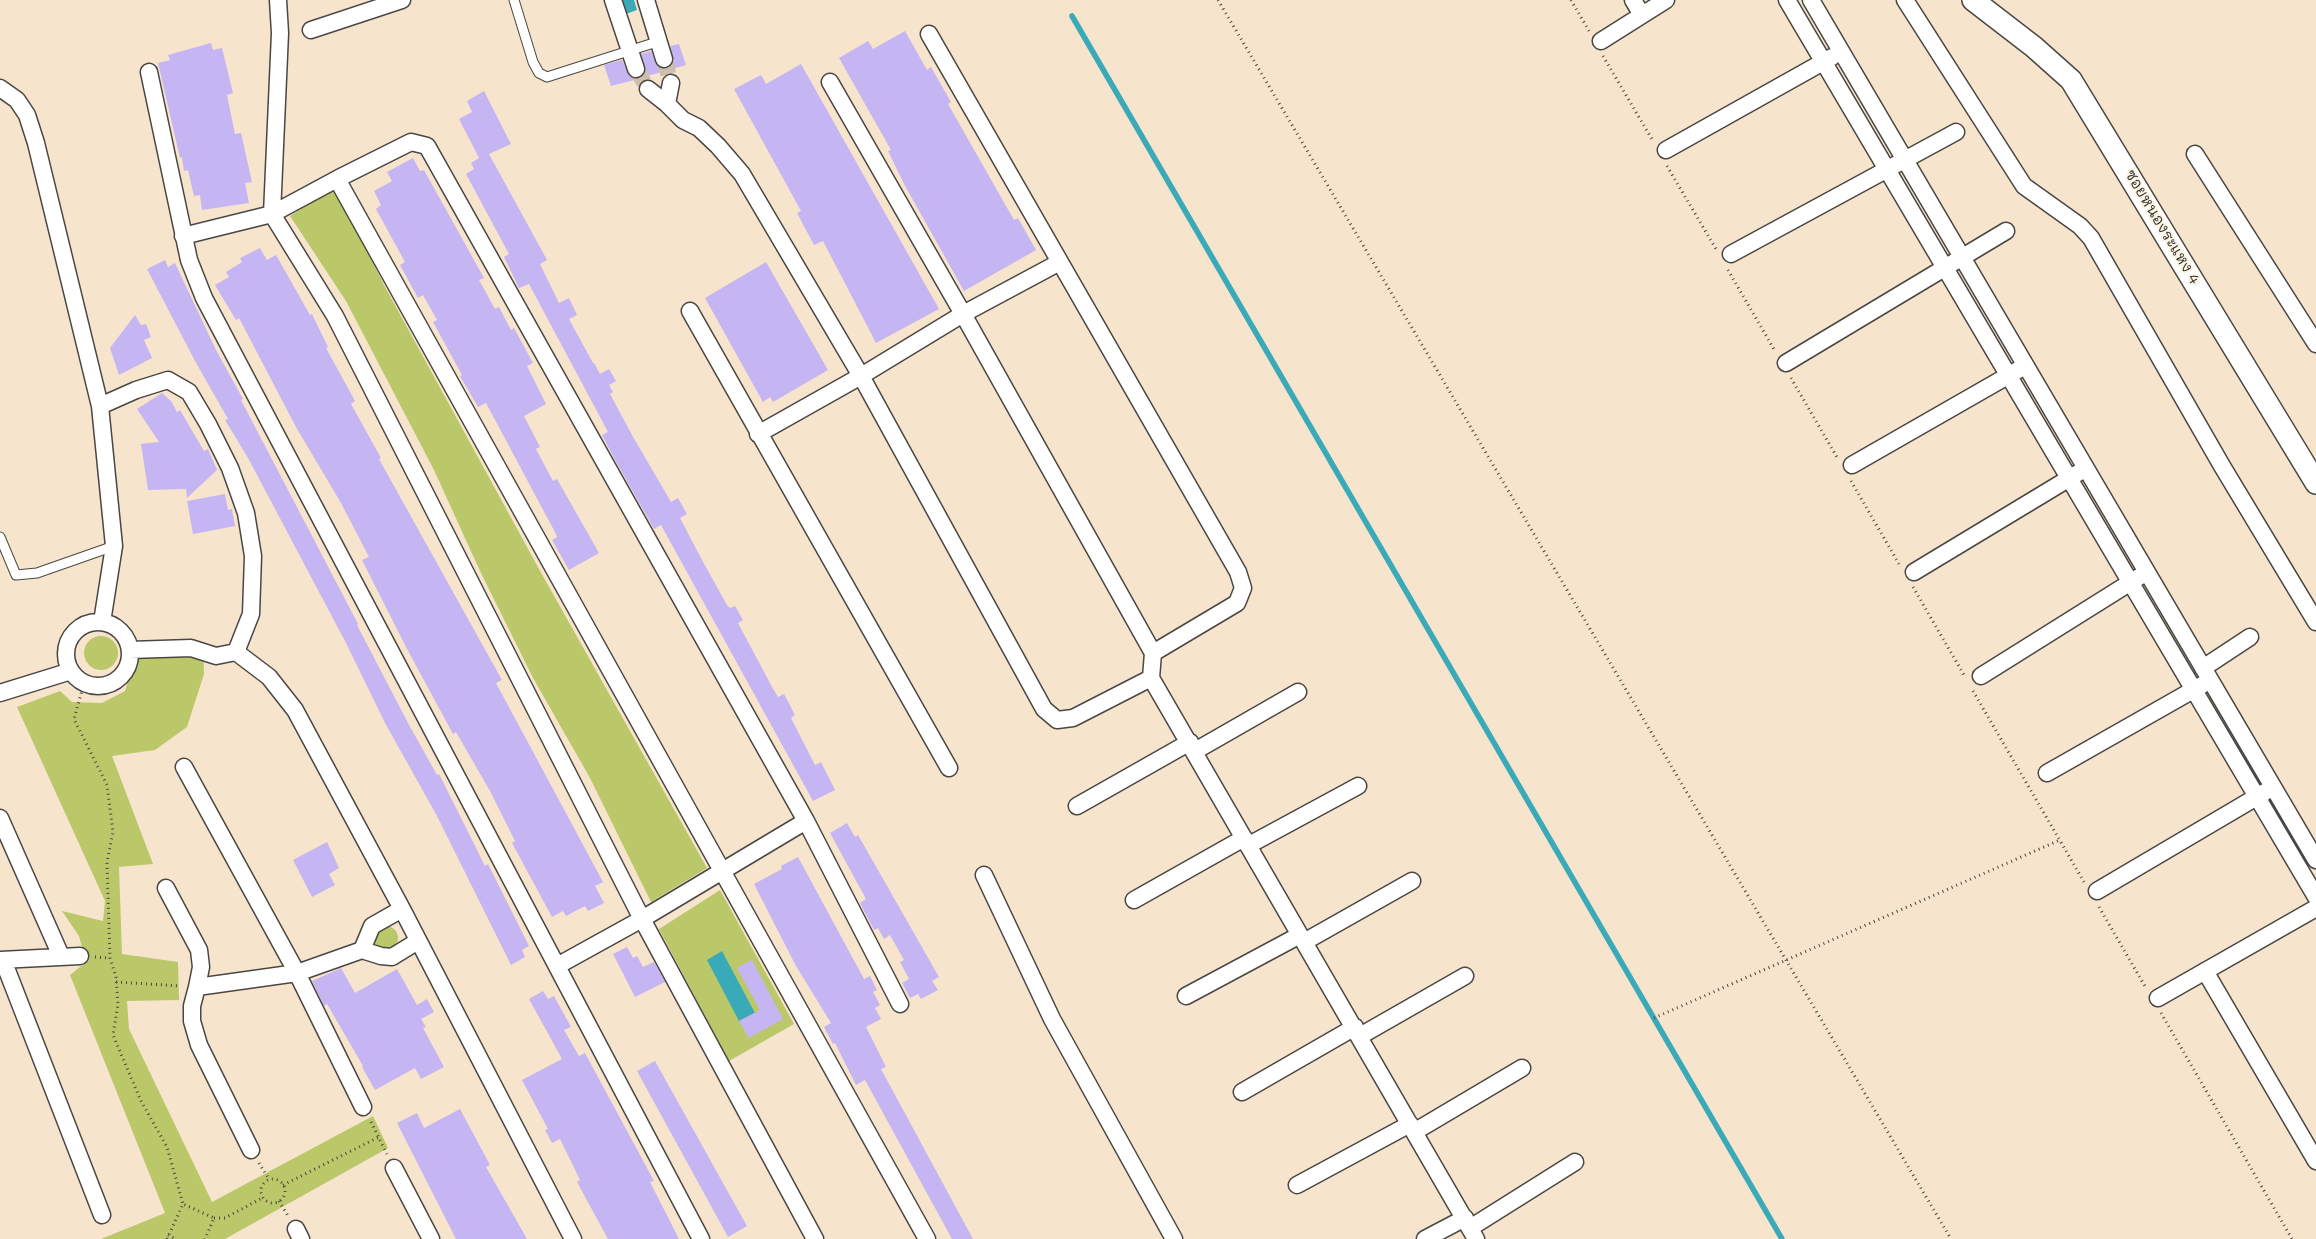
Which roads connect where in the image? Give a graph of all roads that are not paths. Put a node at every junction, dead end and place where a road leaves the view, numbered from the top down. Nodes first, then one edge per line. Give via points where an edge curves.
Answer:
1 (278, 0) edge
2 (402, 0) edge
3 (514, 0) edge
4 (613, 0) edge
5 (646, 0) edge
6 (1633, 0) edge
7 (1666, 0) edge
8 (1787, 0) edge
9 (1811, 0) edge
10 (1905, 0) edge
11 (1974, 0) edge
12 (1642, 15) junction
13 (311, 30) dead end
14 (930, 34) dead end
15 (660, 42) junction
16 (1597, 42) road end
17 (1841, 50) junction
18 (630, 51) junction
19 (664, 59) tunnel mouth
20 (1824, 63) junction
21 (636, 69) tunnel mouth
22 (149, 72) dead end
23 (830, 82) dead end
24 (670, 83) tunnel mouth
25 (0, 88) edge
26 (648, 89) tunnel mouth
27 (667, 104) junction
28 (1956, 132) dead end
29 (1662, 153) road end
30 (2195, 154) dead end
31 (1904, 158) junction
32 (1886, 169) junction
33 (337, 179) junction
34 (272, 214) junction
35 (2006, 231) dead end
36 (183, 236) junction
37 (1962, 256) junction
38 (1726, 259) road end
39 (1060, 262) junction
40 (1944, 268) junction
41 (690, 311) dead end
42 (963, 314) junction
43 (2316, 344) edge
44 (1784, 364) road end
45 (2026, 366) junction
46 (2008, 375) junction
47 (861, 376) junction
48 (100, 406) junction
49 (758, 434) junction
50 (2086, 468) junction
51 (1848, 469) road end
52 (2070, 479) junction
53 (2316, 483) edge
54 (0, 537) edge
55 (114, 546) junction
56 (2147, 572) junction
57 (1908, 574) road end
58 (2131, 583) junction
59 (102, 622) junction
60 (2316, 622) edge
61 (2250, 637) dead end
62 (130, 650) junction
63 (236, 652) junction
64 (1152, 653) junction
65 (71, 671) junction
66 (2207, 674) junction
67 (1152, 678) junction
68 (1972, 680) road end
69 (2194, 690) junction
70 (1298, 692) dead end
71 (0, 693) edge
72 (1192, 747) junction
73 (184, 768) dead end
74 (948, 768) dead end
75 (2047, 773) dead end
76 (1358, 786) dead end
77 (2272, 786) junction
78 (2257, 797) junction
79 (1077, 806) dead end
80 (0, 818) edge
81 (806, 821) junction
82 (1246, 842) junction
83 (2316, 860) edge
84 (723, 870) junction
85 (984, 875) dead end
86 (1412, 880) dead end
87 (166, 888) dead end
88 (2092, 891) road end
89 (2316, 897) edge
90 (1134, 900) dead end
91 (2316, 908) edge
92 (402, 909) junction
93 (642, 920) junction
94 (1302, 938) junction
95 (418, 941) junction
96 (362, 950) junction
97 (61, 956) junction
98 (80, 956) dead end
99 (2, 960) edge
100 (557, 966) junction
101 (2205, 971) junction
102 (296, 973) junction
103 (1465, 976) dead end
104 (196, 988) junction
105 (1186, 996) dead end
106 (2155, 1000) road end
107 (900, 1004) dead end
108 (1357, 1032) junction
109 (1522, 1068) dead end
110 (1242, 1092) dead end
111 (363, 1107) road end
112 (1412, 1128) junction
113 (251, 1150) dead end
114 (2316, 1161) edge
115 (1575, 1162) dead end
116 (394, 1168) road end
117 (1298, 1185) dead end
118 (102, 1215) dead end
119 (1470, 1228) edge
120 (431, 1239) edge
121 (573, 1239) edge
122 (701, 1239) edge
123 (815, 1239) edge
124 (927, 1239) edge
125 (1174, 1239) edge
126 (1425, 1239) edge

1 - 34 street via 280,33
2 - 13 street
3 - 18 lane via 533,62 539,73 547,77
4 - 18 street
5 - 15 street
6 - 12 street
7 - 12 street
8 - 20 street
9 - 17 street
10 - 60 street via 2024,186 2080,226 2091,238
11 - 53 street, ซอยหนองระแหง 4 via 2070,80
12 - 16 street
14 - 39 street
15 - 18 lane
15 - 19 street
17 - 20 street
17 - 31 street
18 - 21 street
20 - 29 street
20 - 32 street
22 - 36 street
23 - 42 street
24 - 27 street
25 - 48 street via 17,100 27,115 36,143
26 - 27 street
27 - 47 street via 683,120 699,128 732,160
28 - 31 street
30 - 43 street
31 - 32 street
31 - 37 street
32 - 38 street
32 - 40 street
33 - 34 street
33 - 81 street via 411,142 427,146
33 - 84 street
34 - 36 street
34 - 93 street via 335,316
35 - 37 street
36 - 100 street via 204,298
37 - 40 street
37 - 45 street
39 - 42 street
39 - 64 street via 1238,572 1243,588 1237,603
40 - 44 street
40 - 46 street
41 - 49 street
42 - 47 street
42 - 64 street
45 - 46 street
45 - 50 street
46 - 51 street
46 - 52 street
47 - 49 street
47 - 67 street via 1044,710 1057,720 1072,718
48 - 55 street
48 - 63 street via 168,380 189,392 208,424 230,468 246,513 253,556 251,614
49 - 74 street
50 - 52 street
50 - 56 street
52 - 57 street
52 - 58 street
54 - 55 lane via 16,575 37,573
55 - 59 street
56 - 58 street
56 - 66 street
58 - 68 street
58 - 69 street
59 - 62 street via 120,631
59 - 65 street via 82,626 69,641 66,651
61 - 66 street
62 - 63 street via 191,648 216,656
62 - 65 street via 126,671 109,684 84,683
63 - 92 street via 270,677 295,710
64 - 67 street
65 - 71 street
66 - 69 street
66 - 77 street
67 - 72 street
69 - 75 street
69 - 78 street
70 - 72 street
72 - 79 street
72 - 82 street
73 - 102 street
76 - 82 street
77 - 78 street
77 - 83 street
78 - 88 street
78 - 89 street
80 - 97 street
81 - 84 street
81 - 107 street
82 - 90 street
82 - 94 street
84 - 93 street
84 - 124 street
85 - 125 street via 1052,1019
86 - 94 street
87 - 104 street via 199,950
91 - 101 street
92 - 95 street
92 - 96 street via 372,926
93 - 100 street
93 - 123 street
94 - 105 street
94 - 108 street
95 - 96 street via 392,957
95 - 121 street
96 - 102 street
97 - 98 street
97 - 99 street
99 - 118 street
100 - 122 street
101 - 106 street
101 - 114 street
102 - 104 street
102 - 111 street
103 - 108 street
104 - 113 street via 192,1021 198,1045
108 - 110 street
108 - 112 street
109 - 112 street
112 - 117 street
112 - 119 street
115 - 119 street
116 - 120 street
119 - 126 street

